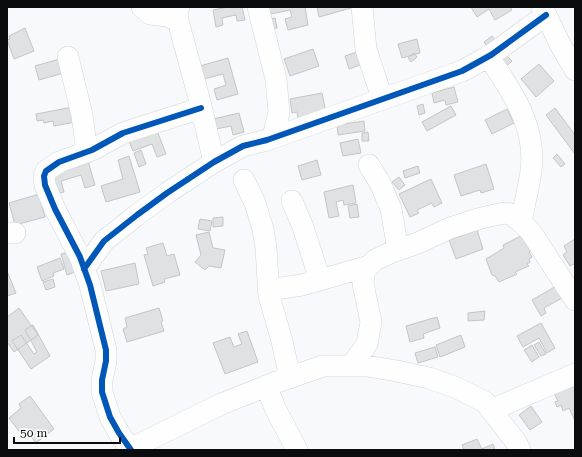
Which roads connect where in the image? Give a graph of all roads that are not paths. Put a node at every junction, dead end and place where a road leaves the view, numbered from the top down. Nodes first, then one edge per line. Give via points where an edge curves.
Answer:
1 (142, 7) edge
2 (258, 7) edge
3 (362, 7) edge
4 (544, 11) edge
5 (178, 14) edge
6 (488, 56) junction
7 (68, 57) dead end
8 (575, 70) edge
9 (382, 98) junction
10 (201, 108) junction
11 (273, 138) junction
12 (87, 152) junction
13 (214, 162) junction
14 (369, 165) dead end
15 (244, 180) dead end
16 (292, 202) dead end
17 (521, 222) junction
18 (398, 250) junction
19 (369, 266) junction
20 (84, 269) junction
21 (320, 280) junction
22 (268, 290) junction
23 (575, 300) edge
24 (352, 366) junction
25 (575, 374) edge
26 (290, 378) junction
27 (266, 386) junction
28 (491, 410) junction
29 (139, 448) edge
30 (297, 450) edge
31 (520, 450) edge

1 - 5 street via 150,14
2 - 11 street via 276,79 279,112
3 - 9 street via 366,49
4 - 6 street
4 - 8 street
5 - 10 street
6 - 9 street via 462,71
6 - 17 street via 517,101 529,135 531,170
7 - 12 street via 82,115
9 - 11 street
10 - 12 street via 123,133
10 - 13 street
11 - 13 street via 243,146
12 - 20 street via 59,162 46,171 44,176 55,209
13 - 20 street via 143,210 104,241
14 - 18 street via 392,209
15 - 22 street via 262,229 266,248
16 - 21 street
17 - 18 street via 511,214 504,213 481,218
17 - 23 street
18 - 19 street via 375,260
19 - 21 street
19 - 24 street via 364,272 363,284 371,322 368,344
20 - 29 street via 106,350 102,392 110,417 119,433
21 - 22 street
22 - 26 street
24 - 26 street via 323,366
24 - 28 street via 367,366 429,378 478,398
25 - 28 street
26 - 27 street
27 - 29 street via 218,405
27 - 30 street
28 - 31 street

